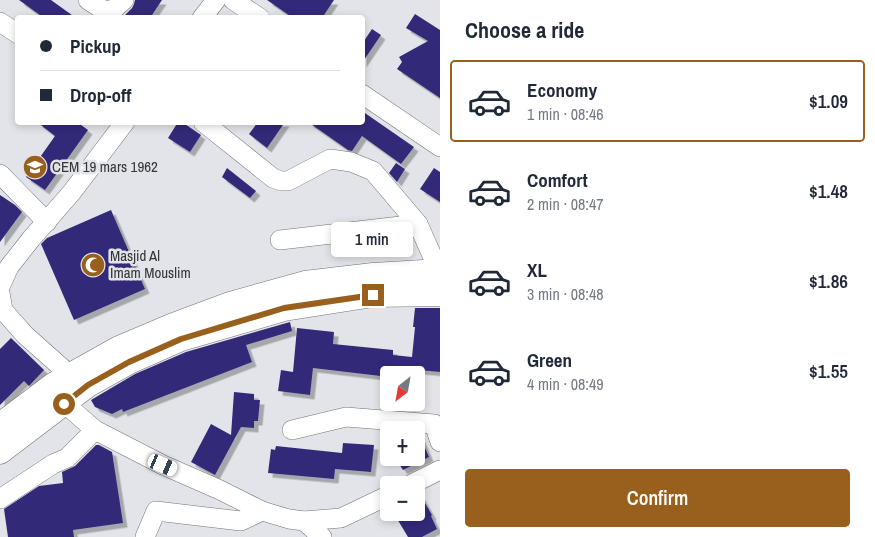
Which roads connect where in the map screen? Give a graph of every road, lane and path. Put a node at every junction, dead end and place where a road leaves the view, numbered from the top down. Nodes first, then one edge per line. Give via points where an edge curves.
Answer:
1 (88, 0) edge
2 (124, 0) edge
3 (216, 0) edge
4 (233, 0) edge
5 (204, 15) edge
6 (256, 15) edge
7 (0, 22) edge
8 (15, 32) edge
9 (365, 96) edge
10 (123, 125) edge
11 (208, 125) edge
12 (440, 147) edge
13 (0, 174) edge
14 (46, 222) junction
15 (418, 224) junction
16 (280, 240) dead end
17 (440, 278) edge
18 (0, 288) edge
19 (1, 304) edge
20 (62, 388) junction
21 (0, 425) edge
22 (438, 429) edge
23 (95, 430) junction
24 (292, 430) dead end
25 (0, 452) edge
26 (440, 470) edge
27 (425, 478) edge
28 (0, 499) edge
29 (380, 499) edge
30 (262, 511) junction
31 (304, 521) junction
32 (145, 537) edge
33 (322, 537) edge

1 - 2 street via 105,11 114,9
3 - 5 street
4 - 6 street
7 - 8 street
9 - 12 street
10 - 14 street
11 - 15 street via 281,181 288,181 330,160 351,162 373,171
13 - 14 street
14 - 18 street via 9,267
15 - 16 street
15 - 17 street
17 - 20 main road via 373,295 284,308 181,339 88,385
19 - 20 street
20 - 21 main road
20 - 23 street
20 - 25 main road
22 - 24 street via 346,417
23 - 28 street via 67,458
23 - 30 street
26 - 27 street
29 - 31 street via 341,518
30 - 31 street
30 - 32 street via 241,521 156,511
31 - 33 street

